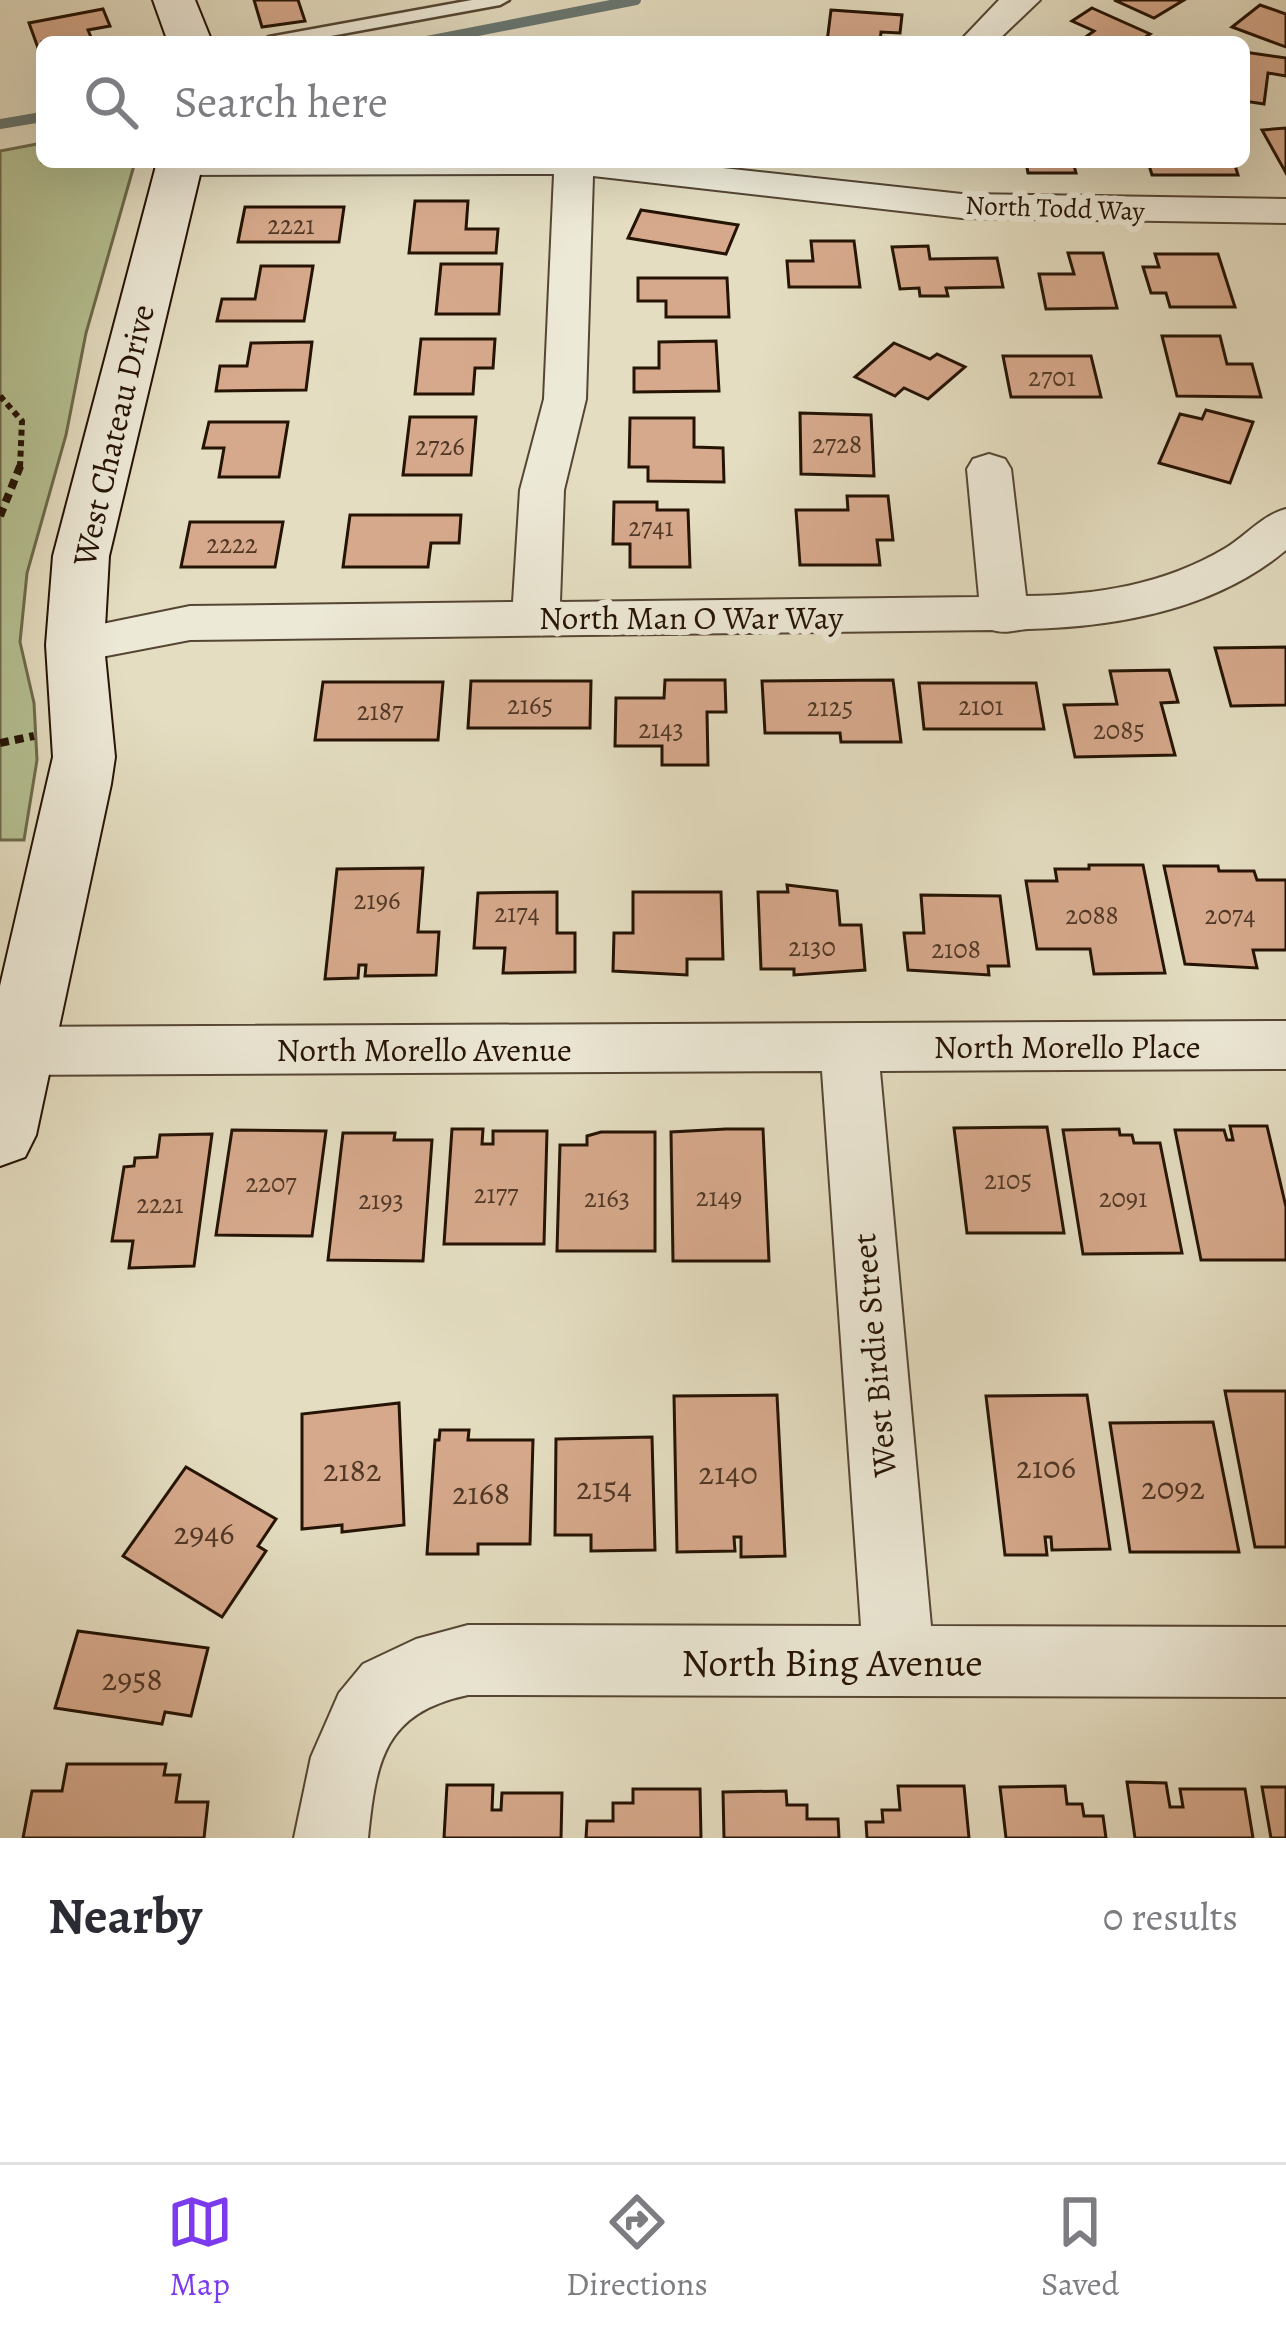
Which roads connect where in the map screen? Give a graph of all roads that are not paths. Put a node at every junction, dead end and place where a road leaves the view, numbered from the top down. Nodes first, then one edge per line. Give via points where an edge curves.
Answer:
1 (174, 0) edge
2 (500, 0) edge
3 (1023, 0) edge
4 (188, 36) edge
5 (302, 36) edge
6 (982, 36) edge
7 (179, 168) edge
8 (574, 168) edge
9 (619, 168) edge
10 (962, 168) edge
11 (962, 206) junction
12 (1279, 212) edge
13 (1286, 250) edge
14 (989, 470) dead end
15 (1286, 524) edge
16 (1005, 616) junction
17 (536, 618) junction
18 (75, 646) junction
19 (1286, 1045) edge
20 (849, 1047) junction
21 (10, 1051) edge
22 (0, 1135) edge
23 (1286, 1662) edge
24 (899, 1663) junction
25 (331, 1838) edge

1 - 4 street
2 - 5 lane
3 - 6 street
7 - 18 street, West Chateau Drive via 81,556
8 - 17 street via 566,399 542,490
9 - 11 street, North Todd Way
10 - 11 street
11 - 12 street, North Todd Way
12 - 13 street
14 - 16 street
15 - 16 street, North Man O War Way via 1240,561 1134,603
16 - 17 street, North Man O War Way
17 - 18 street, North Man O War Way via 190,623
18 - 21 street, West Chateau Drive via 80,784
19 - 20 street, North Morello Place
20 - 21 street, North Morello Avenue
20 - 24 street, West Birdie Street
21 - 22 street, West Chateau Drive
23 - 24 street, North Bing Avenue
24 - 25 street, North Bing Avenue via 468,1660 424,1670 384,1691 353,1739

